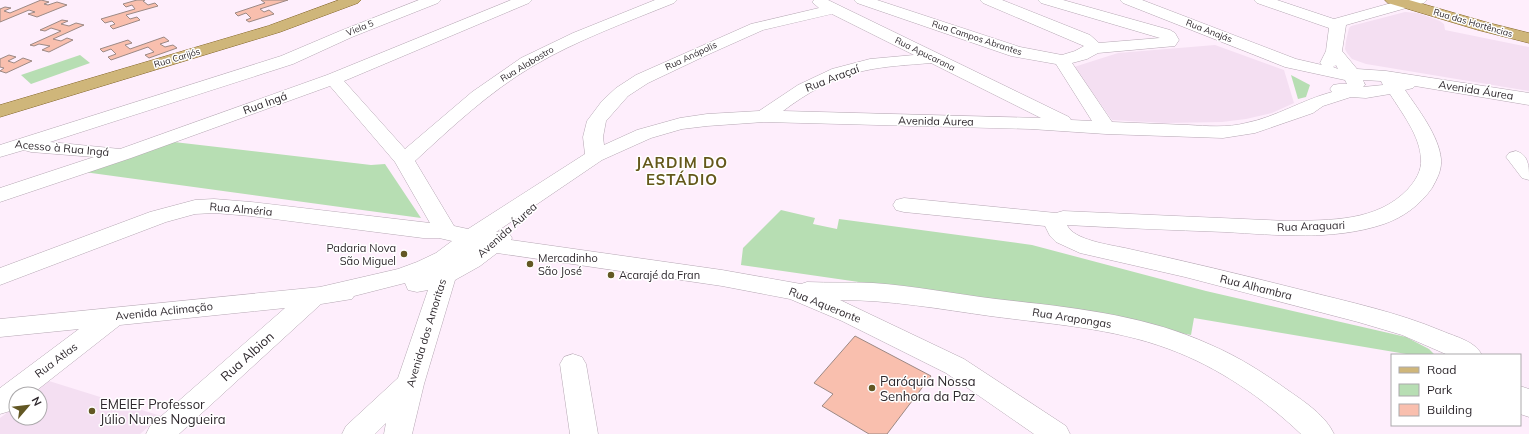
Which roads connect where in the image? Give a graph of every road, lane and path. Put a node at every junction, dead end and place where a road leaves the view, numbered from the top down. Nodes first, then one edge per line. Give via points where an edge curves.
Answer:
1 (353, 0) edge
2 (433, 0) edge
3 (524, 0) edge
4 (669, 0) edge
5 (816, 0) edge
6 (862, 0) edge
7 (988, 0) edge
8 (1046, 0) edge
9 (1128, 0) edge
10 (1262, 0) edge
11 (1407, 1) edge
12 (834, 9) junction
13 (1337, 25) junction
14 (1529, 38) edge
15 (1094, 48) junction
16 (1334, 50) junction
17 (932, 58) junction
18 (1062, 60) junction
19 (1325, 77) junction
20 (333, 79) junction
21 (1390, 81) junction
22 (1351, 83) junction
23 (1529, 99) edge
24 (1316, 102) junction
25 (0, 111) edge
26 (1033, 115) junction
27 (764, 116) junction
28 (1414, 119) junction
29 (1106, 128) junction
30 (0, 142) edge
31 (20, 145) junction
32 (0, 151) edge
33 (124, 154) junction
34 (595, 156) junction
35 (1529, 159) edge
36 (404, 160) junction
37 (1529, 174) edge
38 (0, 195) edge
39 (904, 205) dead end
40 (1059, 219) junction
41 (446, 231) junction
42 (482, 242) junction
43 (444, 267) junction
44 (0, 277) edge
45 (795, 291) junction
46 (322, 294) junction
47 (113, 317) junction
48 (0, 328) edge
49 (1468, 354) edge
50 (573, 364) dead end
51 (410, 384) junction
52 (1521, 398) edge
53 (0, 403) edge
54 (1529, 406) edge
55 (160, 434) edge
56 (356, 434) edge
57 (398, 434) edge
58 (584, 434) edge
59 (1056, 434) edge
60 (1320, 434) edge

1 - 25 main road, Rua Carijós via 274,29
2 - 31 street, Viela 5 via 287,60
3 - 20 street, Rua Ingá
4 - 36 street, Rua Alabastro via 565,42 526,63 484,91
5 - 12 street, Rua Apucarana
6 - 18 street, Rua Campos Abrantes via 1017,52
7 - 15 street via 1084,39
8 - 15 street via 1164,33 1171,40 1149,45
9 - 19 street, Rua Anajás
10 - 13 street
11 - 13 street
11 - 14 main road, Rua das Hortências via 1484,27
12 - 17 street, Rua Apucarana
12 - 34 street, Rua Anápolis via 757,27 642,79 609,104 597,121 593,137
13 - 16 street
15 - 18 street, Rua Campos Abrantes
16 - 19 street
16 - 22 street
17 - 26 street, Rua Apucarana
17 - 27 street, Rua Araçaí via 849,69 804,88
18 - 29 street
19 - 22 street, Avenida Áurea via 1337,89
19 - 24 street
20 - 33 street, Rua Ingá
20 - 36 street
21 - 22 street, Avenida Áurea via 1377,93 1367,94
21 - 23 street, Avenida Áurea via 1423,82
21 - 28 street, Rua Araguari
22 - 24 street, Avenida Áurea
22 - 28 street via 1382,104
24 - 29 street, Avenida Áurea via 1306,109 1248,129 1223,132
26 - 27 street, Avenida Áurea
26 - 29 street, Avenida Áurea via 1068,125
27 - 34 street, Avenida Áurea via 680,124 644,134
28 - 40 street, Rua Araguari via 1431,158 1428,178 1410,202 1358,224 1288,228
30 - 31 street, Acesso à Rua Ingá
31 - 32 street
31 - 33 street, Acesso à Rua Ingá
33 - 38 street, Rua Ingá
34 - 42 street, Avenida Áurea via 564,177
35 - 37 street via 1516,157
36 - 41 street
39 - 40 street, Rua Araguari
40 - 49 street, Rua Alhambra via 1056,225 1064,237 1088,248 1185,269 1358,313 1410,328
41 - 42 street
41 - 43 street, Avenida dos Amoritas via 442,245
41 - 44 street, Rua Alméria via 423,232 251,209 195,207 158,217
42 - 43 street, Avenida Áurea via 472,261
42 - 45 street, Rua Aqueronte
43 - 46 street, Avenida Aclimação via 420,284 392,290
43 - 51 street, Avenida dos Amoritas
45 - 59 street, Rua Aqueronte via 852,315 955,366
45 - 60 street, Rua Arapongas via 881,293 1067,316 1158,335 1234,368 1272,393
46 - 47 street, Avenida Aclimação
46 - 55 street, Rua Albion
47 - 48 street, Avenida Aclimação
47 - 53 street, Rua Atlas
50 - 58 street
51 - 56 street
51 - 57 street, Avenida dos Amoritas
52 - 54 street

